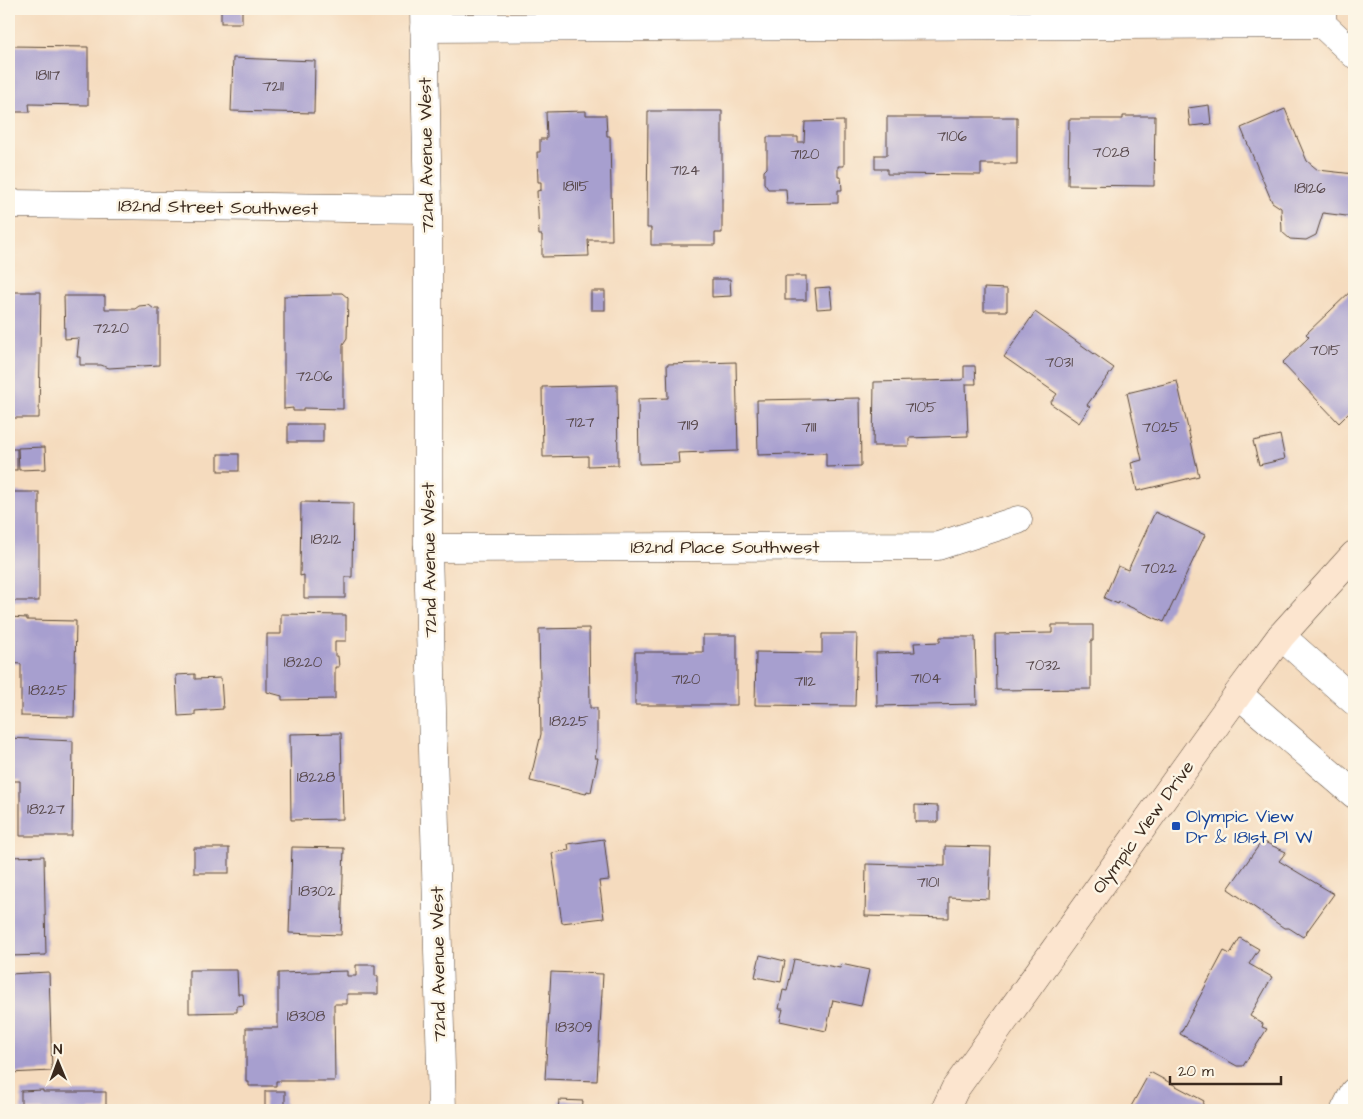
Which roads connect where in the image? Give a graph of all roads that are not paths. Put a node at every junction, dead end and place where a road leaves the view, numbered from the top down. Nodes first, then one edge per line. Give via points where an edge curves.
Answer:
1 (1322, 16) edge
2 (424, 18) edge
3 (1354, 54) edge
4 (9, 204) edge
5 (428, 209) junction
6 (1018, 520) dead end
7 (428, 548) junction
8 (1354, 555) edge
9 (1281, 636) junction
10 (1238, 694) junction
11 (1354, 702) edge
12 (1354, 794) edge
13 (1354, 1092) edge
14 (442, 1110) edge
15 (944, 1110) edge
16 (1345, 1110) edge

1 - 2 street
1 - 3 street
2 - 5 street, 72nd Avenue West
4 - 5 street, 182nd Street Southwest
5 - 7 street, 72nd Avenue West
6 - 7 street, 182nd Place Southwest via 938,546
7 - 14 street, 72nd Avenue West
8 - 9 main road, Olympic View Drive
9 - 10 main road, Olympic View Drive
9 - 11 street
10 - 12 street
10 - 15 main road, Olympic View Drive via 955,1089
13 - 16 street

